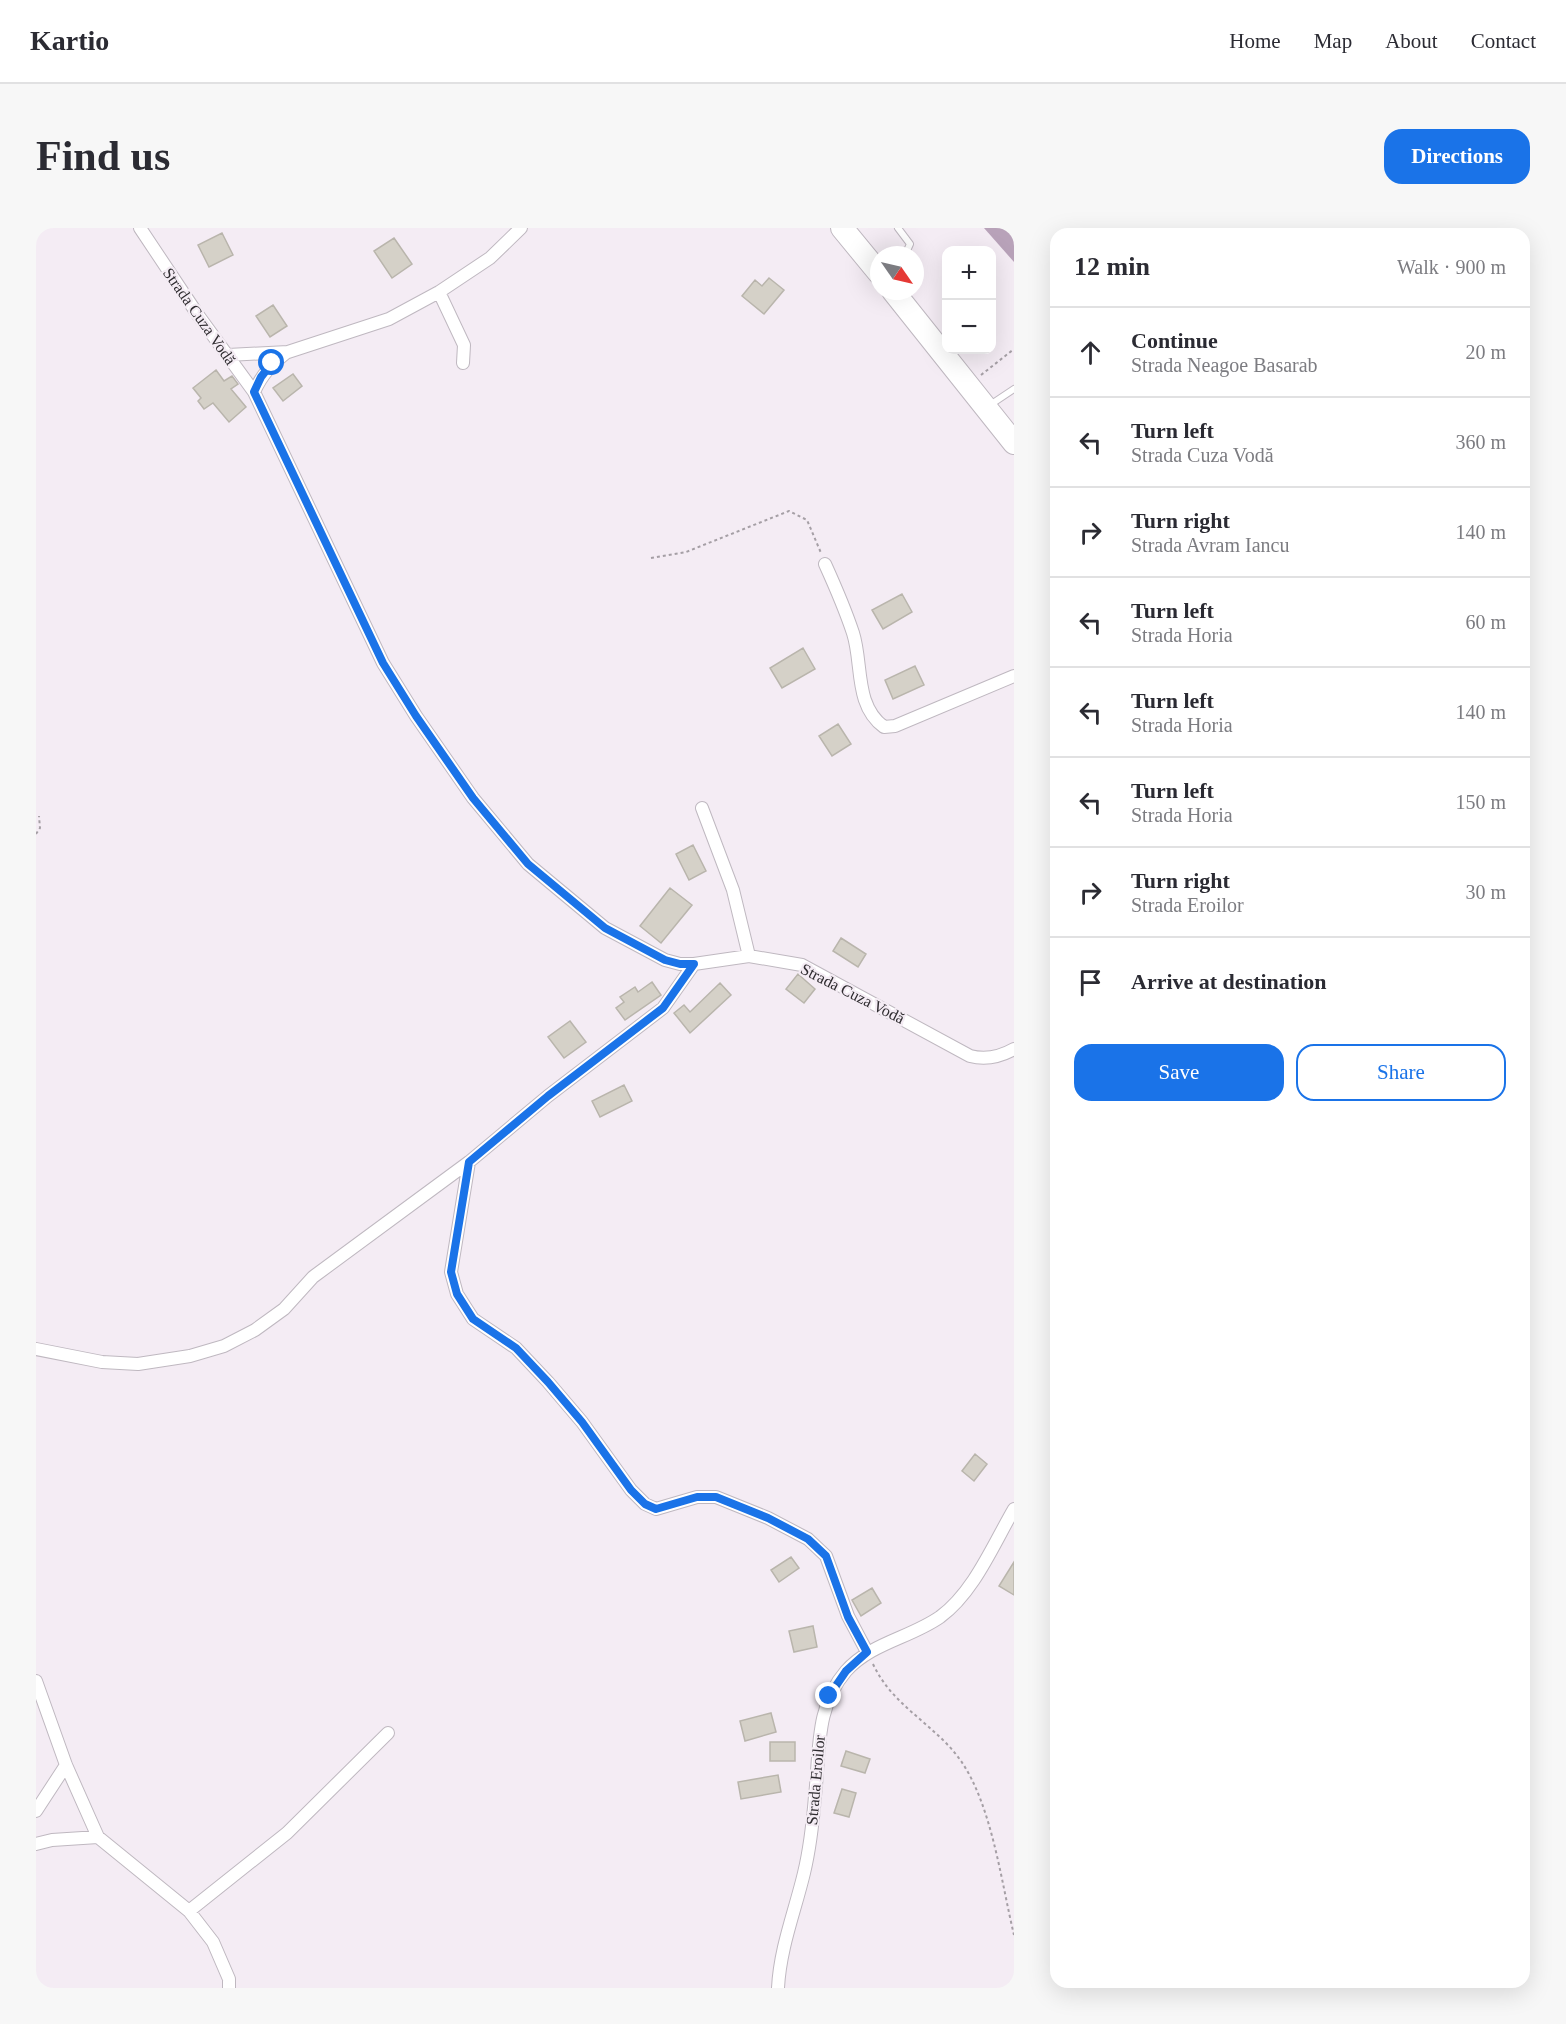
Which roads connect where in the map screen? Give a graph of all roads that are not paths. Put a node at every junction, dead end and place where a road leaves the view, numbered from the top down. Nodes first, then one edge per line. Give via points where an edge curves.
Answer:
1 (140, 228) edge
2 (521, 228) edge
3 (842, 228) edge
4 (898, 228) edge
5 (909, 246) edge
6 (870, 262) edge
7 (439, 292) junction
8 (900, 300) edge
9 (288, 351) junction
10 (228, 355) junction
11 (463, 363) dead end
12 (1014, 388) edge
13 (254, 392) junction
14 (986, 408) junction
15 (1009, 432) edge
16 (825, 564) road end
17 (1014, 676) edge
18 (702, 808) dead end
19 (749, 956) junction
20 (694, 964) junction
21 (1014, 1049) edge
22 (469, 1162) junction
23 (36, 1349) edge
24 (1014, 1509) edge
25 (867, 1652) junction
26 (36, 1681) edge
27 (388, 1732) dead end
28 (66, 1765) junction
29 (36, 1811) edge
30 (98, 1837) junction
31 (36, 1844) edge
32 (189, 1911) junction
33 (229, 1988) edge
34 (778, 1988) edge

1 - 10 street, Strada Cuza Vodă
2 - 7 street via 490,258
3 - 6 highway
4 - 5 lane
7 - 9 street via 389,319
7 - 11 street via 464,345
8 - 14 highway
9 - 10 street
9 - 13 street via 272,363
10 - 13 street, Strada Cuza Vodă
12 - 14 lane
13 - 20 street, Strada Cuza Vodă via 383,663 473,798 528,864 605,928 665,960
14 - 15 highway
16 - 17 street via 858,650 866,707 884,727 895,726
18 - 19 street via 733,890
19 - 20 street, Strada Cuza Vodă
19 - 21 street, Strada Cuza Vodă via 802,965 970,1056 995,1057
20 - 22 street via 663,1008
22 - 23 street via 313,1277 274,1316 224,1346 138,1364 102,1362
22 - 25 street via 451,1272 457,1294 473,1319 516,1348 548,1382 645,1504 656,1509 697,1497 716,1497 808,1539 826,1556 848,1617
24 - 25 street, Strada Eroilor via 970,1585 941,1616
25 - 34 street, Strada Eroilor via 846,1671 829,1696 819,1732 804,1872 784,1945
26 - 28 street
27 - 32 street via 287,1833
28 - 29 street
28 - 30 street
30 - 31 street
30 - 32 street
32 - 33 street via 213,1942

